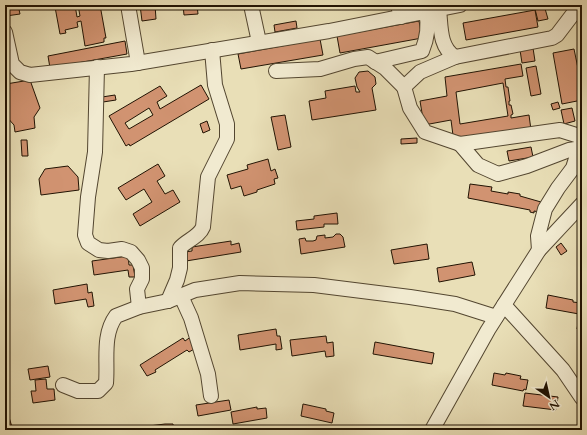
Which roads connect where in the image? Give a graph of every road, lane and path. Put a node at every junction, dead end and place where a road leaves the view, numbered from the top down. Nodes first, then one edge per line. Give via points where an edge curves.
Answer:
1 (128, 5) edge
2 (251, 5) edge
3 (460, 5) edge
4 (434, 9) edge
5 (575, 9) edge
6 (400, 11) edge
7 (5, 32) edge
8 (259, 42) junction
9 (212, 50) junction
10 (454, 57) junction
11 (138, 62) junction
12 (375, 62) junction
13 (97, 68) junction
14 (276, 71) dead end
15 (404, 87) junction
16 (460, 144) junction
17 (581, 145) edge
18 (582, 204) edge
19 (539, 250) junction
20 (174, 298) junction
21 (504, 305) junction
22 (139, 307) junction
23 (496, 317) junction
24 (63, 385) dead end
25 (211, 396) dead end
26 (582, 398) edge
27 (432, 430) edge

1 - 11 street
2 - 8 street
3 - 4 street
4 - 6 street
4 - 10 street via 443,44
4 - 12 street via 428,21 422,51
5 - 10 street via 557,35 552,38
6 - 8 street via 328,31
7 - 13 street via 12,64 20,72 30,75
8 - 9 street
9 - 11 street
9 - 20 street via 215,85 227,124 227,139 208,177 201,232 180,248 180,268
10 - 15 street via 420,72
11 - 13 street
12 - 14 street via 368,57 320,69
12 - 15 street
13 - 22 street via 95,152 85,235 88,243 99,250 122,249 131,252 138,260 142,268 142,279 137,289
15 - 16 street via 410,108 425,132
16 - 17 street via 560,130 576,135
16 - 17 street via 478,165 498,174 528,166
17 - 19 street via 573,168 545,209 538,236
18 - 19 street
19 - 21 street
20 - 22 street
20 - 23 street via 194,290 240,283 314,285 455,304
20 - 25 street via 190,318 208,374
21 - 23 street
21 - 26 street via 563,370
22 - 24 street via 116,316 109,327 104,387 89,392
23 - 27 street

